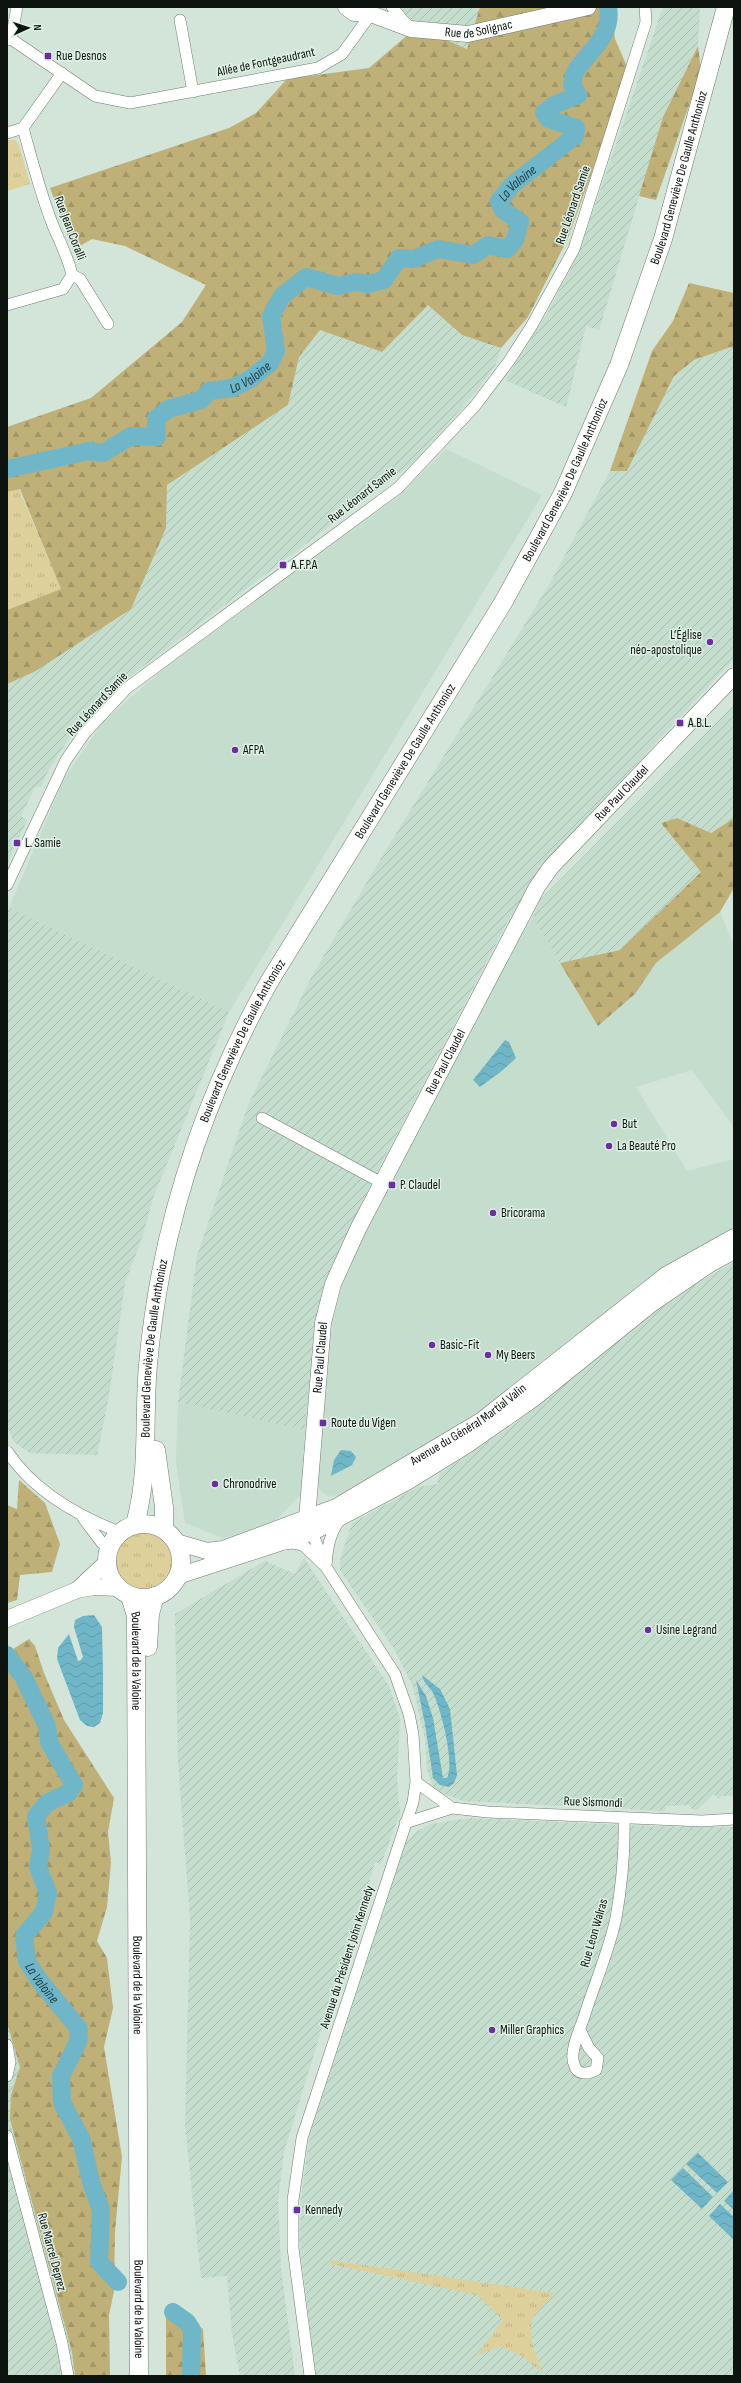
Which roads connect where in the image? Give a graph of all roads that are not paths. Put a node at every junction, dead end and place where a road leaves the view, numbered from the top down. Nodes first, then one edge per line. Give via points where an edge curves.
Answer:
1 (17, 7) edge
2 (346, 7) edge
3 (392, 7) edge
4 (588, 7) edge
5 (645, 7) edge
6 (726, 7) edge
7 (369, 11) edge
8 (734, 14) edge
9 (180, 20) dead end
10 (411, 29) junction
11 (9, 39) edge
12 (62, 73) junction
13 (193, 92) junction
14 (23, 128) junction
15 (7, 133) edge
16 (72, 275) junction
17 (7, 305) edge
18 (108, 324) dead end
19 (734, 676) edge
20 (7, 885) edge
21 (262, 1118) dead end
22 (382, 1183) junction
23 (734, 1237) edge
24 (734, 1251) edge
25 (7, 1452) edge
26 (82, 1516) junction
27 (342, 1517) junction
28 (136, 1524) junction
29 (309, 1528) junction
30 (119, 1532) junction
31 (170, 1535) junction
32 (270, 1546) junction
33 (313, 1553) junction
34 (107, 1555) junction
35 (326, 1568) junction
36 (178, 1576) junction
37 (77, 1590) junction
38 (124, 1592) junction
39 (155, 1596) junction
40 (7, 1618) edge
41 (416, 1782) junction
42 (452, 1808) junction
43 (624, 1818) junction
44 (734, 1819) edge
45 (405, 1823) junction
46 (580, 2030) dead end
47 (7, 2045) edge
48 (7, 2076) edge
49 (7, 2136) edge
50 (68, 2376) edge
51 (139, 2376) edge
52 (151, 2376) edge
53 (310, 2376) edge

1 - 11 street, Allée de Fontgeaudrant
2 - 7 street, Rue de Solignac via 354,13
3 - 10 street
4 - 10 street, Rue de Solignac via 468,34
5 - 20 street, Rue Léonard Samie via 646,22 574,249 509,361 475,406 398,488 127,688 84,734 66,760
6 - 28 main road, Boulevard Geneviève De Gaulle Anthonioz via 663,239 619,365 564,493 504,601 269,982 243,1028 205,1117 186,1167 169,1232 158,1289 148,1366 145,1481
7 - 10 street, Rue de Solignac
7 - 13 street, Allée de Fontgeaudrant via 342,54 318,68
8 - 31 main road, Boulevard Geneviève De Gaulle Anthonioz via 674,244 632,358 573,497 516,605 276,986 219,1104 186,1203 165,1308 158,1365 154,1428 158,1476
9 - 13 street
11 - 12 street, Allée de Fontgeaudrant
12 - 13 street, Allée de Fontgeaudrant via 95,96 130,103
12 - 14 street
14 - 15 street
14 - 16 street, Rue Jean Coralli via 40,189 69,258
16 - 17 street, Rue Jean Coralli via 63,289
16 - 18 street via 80,279
19 - 22 street, Rue Paul Claudel via 551,867 526,906
21 - 22 street
22 - 29 street, Rue Paul Claudel via 339,1270 328,1302 320,1343
23 - 29 street, Avenue du Général Martial Valin via 666,1275 482,1420 336,1507
24 - 27 street, Avenue du Général Martial Valin via 710,1264 650,1305 533,1399 467,1446
25 - 26 street via 19,1470 38,1487
26 - 30 street
26 - 34 street via 102,1543
27 - 29 street, Avenue du Général Martial Valin
27 - 35 street via 334,1528 328,1544
28 - 30 main road
28 - 31 main road via 150,1524
29 - 31 street, Avenue du Général Martial Valin via 207,1551
29 - 32 street, Avenue du Général Martial Valin
29 - 33 street, Avenue du Président John Kennedy
29 - 35 street, Avenue du Président John Kennedy
30 - 34 main road
31 - 36 main road via 181,1557
32 - 33 street, Avenue du Président John Kennedy via 294,1543
32 - 36 street, Avenue du Général Martial Valin
33 - 35 street, Avenue du Président John Kennedy
34 - 37 street
34 - 38 main road via 109,1574
35 - 41 street, Avenue du Président John Kennedy via 394,1674 409,1714
36 - 39 main road via 167,1590
37 - 38 street via 94,1587
37 - 40 street
38 - 39 main road via 142,1598
38 - 51 main road, Boulevard de la Valoine via 136,1616
39 - 52 main road, Boulevard de la Valoine via 148,1629
41 - 42 street, Rue Sismondi
41 - 45 street, Avenue du Président John Kennedy via 413,1802
42 - 43 street, Rue Sismondi
42 - 45 street, Rue Sismondi
43 - 44 street, Rue Sismondi via 702,1821
43 - 46 street, Rue Léon Walras via 624,1865 616,1920
45 - 53 street, Avenue du Président John Kennedy via 302,2138 293,2200 293,2248
47 - 48 street via 10,2062
49 - 50 street, Rue Marcel Deprez via 62,2343

